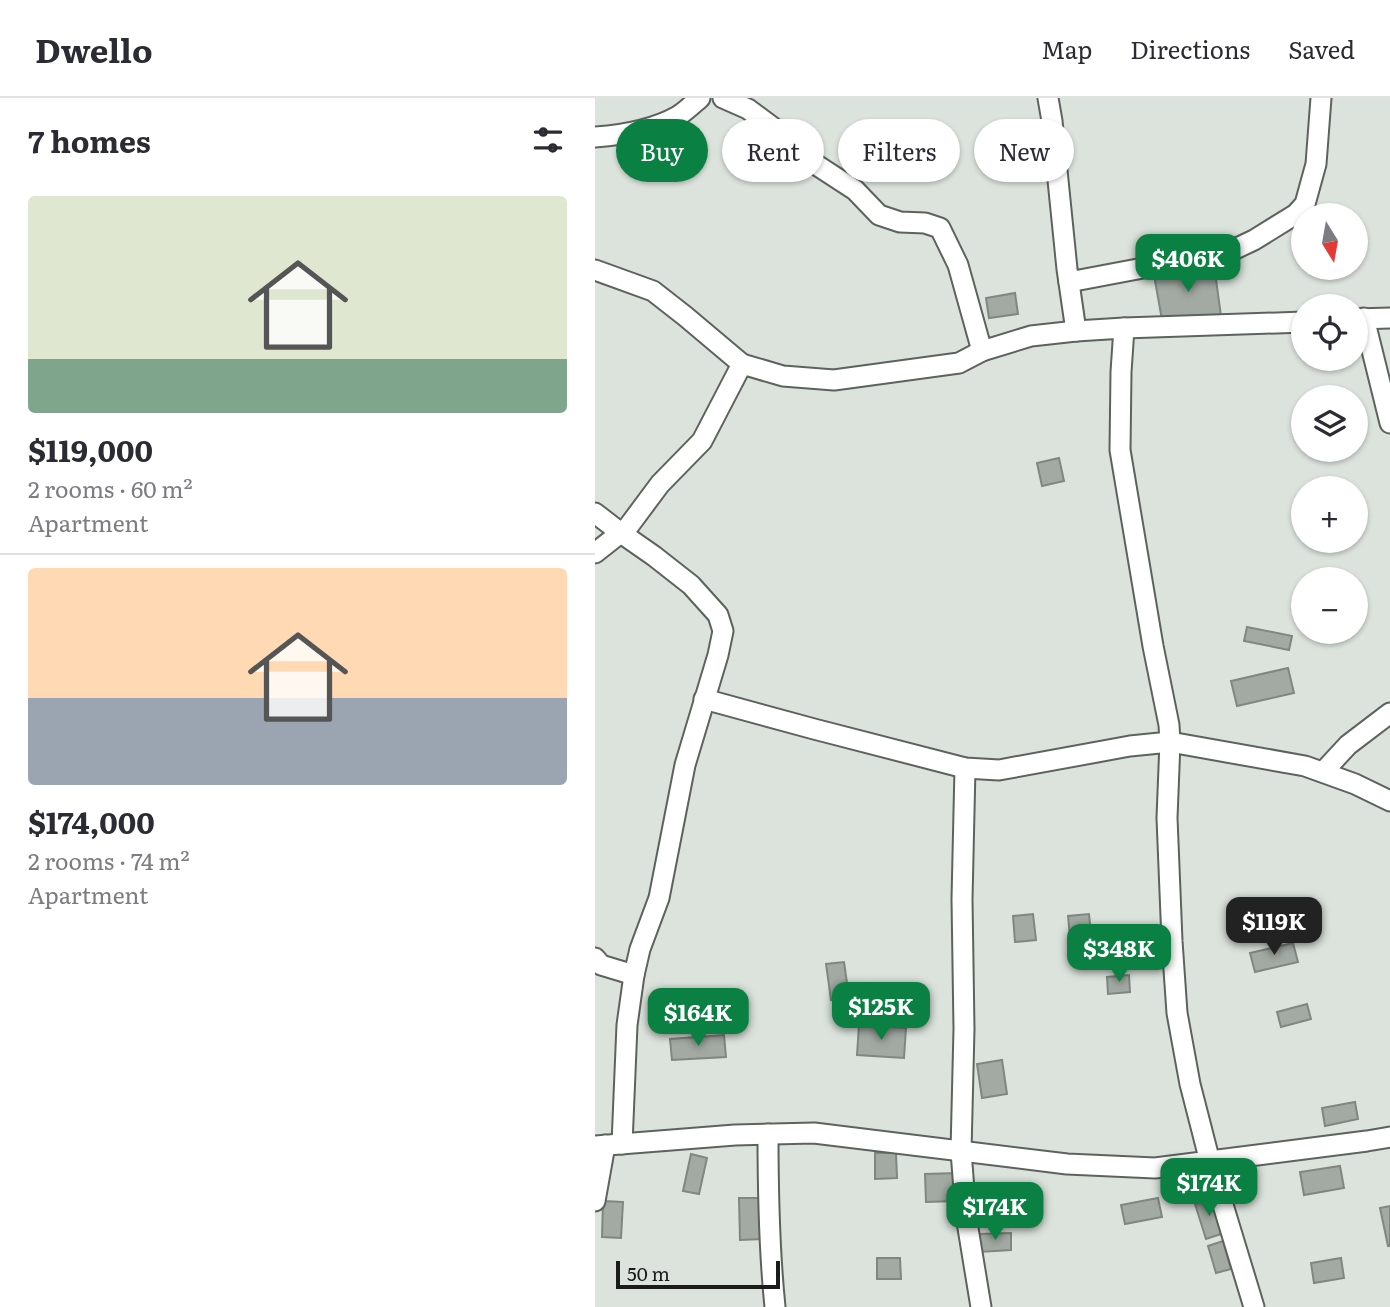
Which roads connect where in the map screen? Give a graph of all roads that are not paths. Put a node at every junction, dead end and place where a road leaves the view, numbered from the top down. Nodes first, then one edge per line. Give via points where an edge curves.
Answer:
1 (700, 98) edge
2 (723, 98) edge
3 (1048, 98) edge
4 (1321, 98) edge
5 (595, 137) edge
6 (595, 270) edge
7 (1069, 282) junction
8 (1368, 318) edge
9 (1390, 318) edge
10 (1291, 322) edge
11 (1124, 328) junction
12 (1076, 331) junction
13 (1368, 340) edge
14 (982, 351) junction
15 (742, 365) junction
16 (1386, 388) edge
17 (1390, 423) edge
18 (595, 513) edge
19 (621, 533) junction
20 (595, 553) edge
21 (704, 699) junction
22 (1390, 713) edge
23 (1170, 742) junction
24 (965, 768) junction
25 (1323, 772) junction
26 (1390, 801) edge
27 (595, 958) edge
28 (634, 975) junction
29 (768, 1134) junction
30 (1390, 1137) edge
31 (607, 1145) edge
32 (961, 1151) junction
33 (1210, 1162) junction
34 (595, 1201) edge
35 (775, 1307) edge
36 (981, 1307) edge
37 (1254, 1307) edge

1 - 5 street via 656,127
2 - 14 street via 775,129 792,149 855,190 879,215 940,228 958,265
3 - 7 street
4 - 7 street via 1316,164 1305,204 1296,214 1216,258
6 - 15 street via 653,291
7 - 12 street
8 - 9 street
10 - 11 street
11 - 12 street
11 - 23 street via 1121,450
12 - 14 street via 1031,336
13 - 16 street
14 - 15 street via 958,363 834,380 783,376
15 - 19 street via 702,440
16 - 17 street
18 - 19 street
19 - 20 street
19 - 21 street via 691,585 718,615 723,631
21 - 24 street
21 - 28 street via 685,765 659,898
22 - 25 street via 1348,745
23 - 24 street via 999,770
23 - 25 street
23 - 33 street via 1167,818 1177,1013
24 - 32 street
25 - 26 street
27 - 28 street via 601,965
28 - 31 street
29 - 31 street
29 - 32 street via 814,1133
29 - 35 street
30 - 33 street
31 - 34 street
32 - 33 street via 1067,1164 1154,1168
32 - 36 street
33 - 37 street

